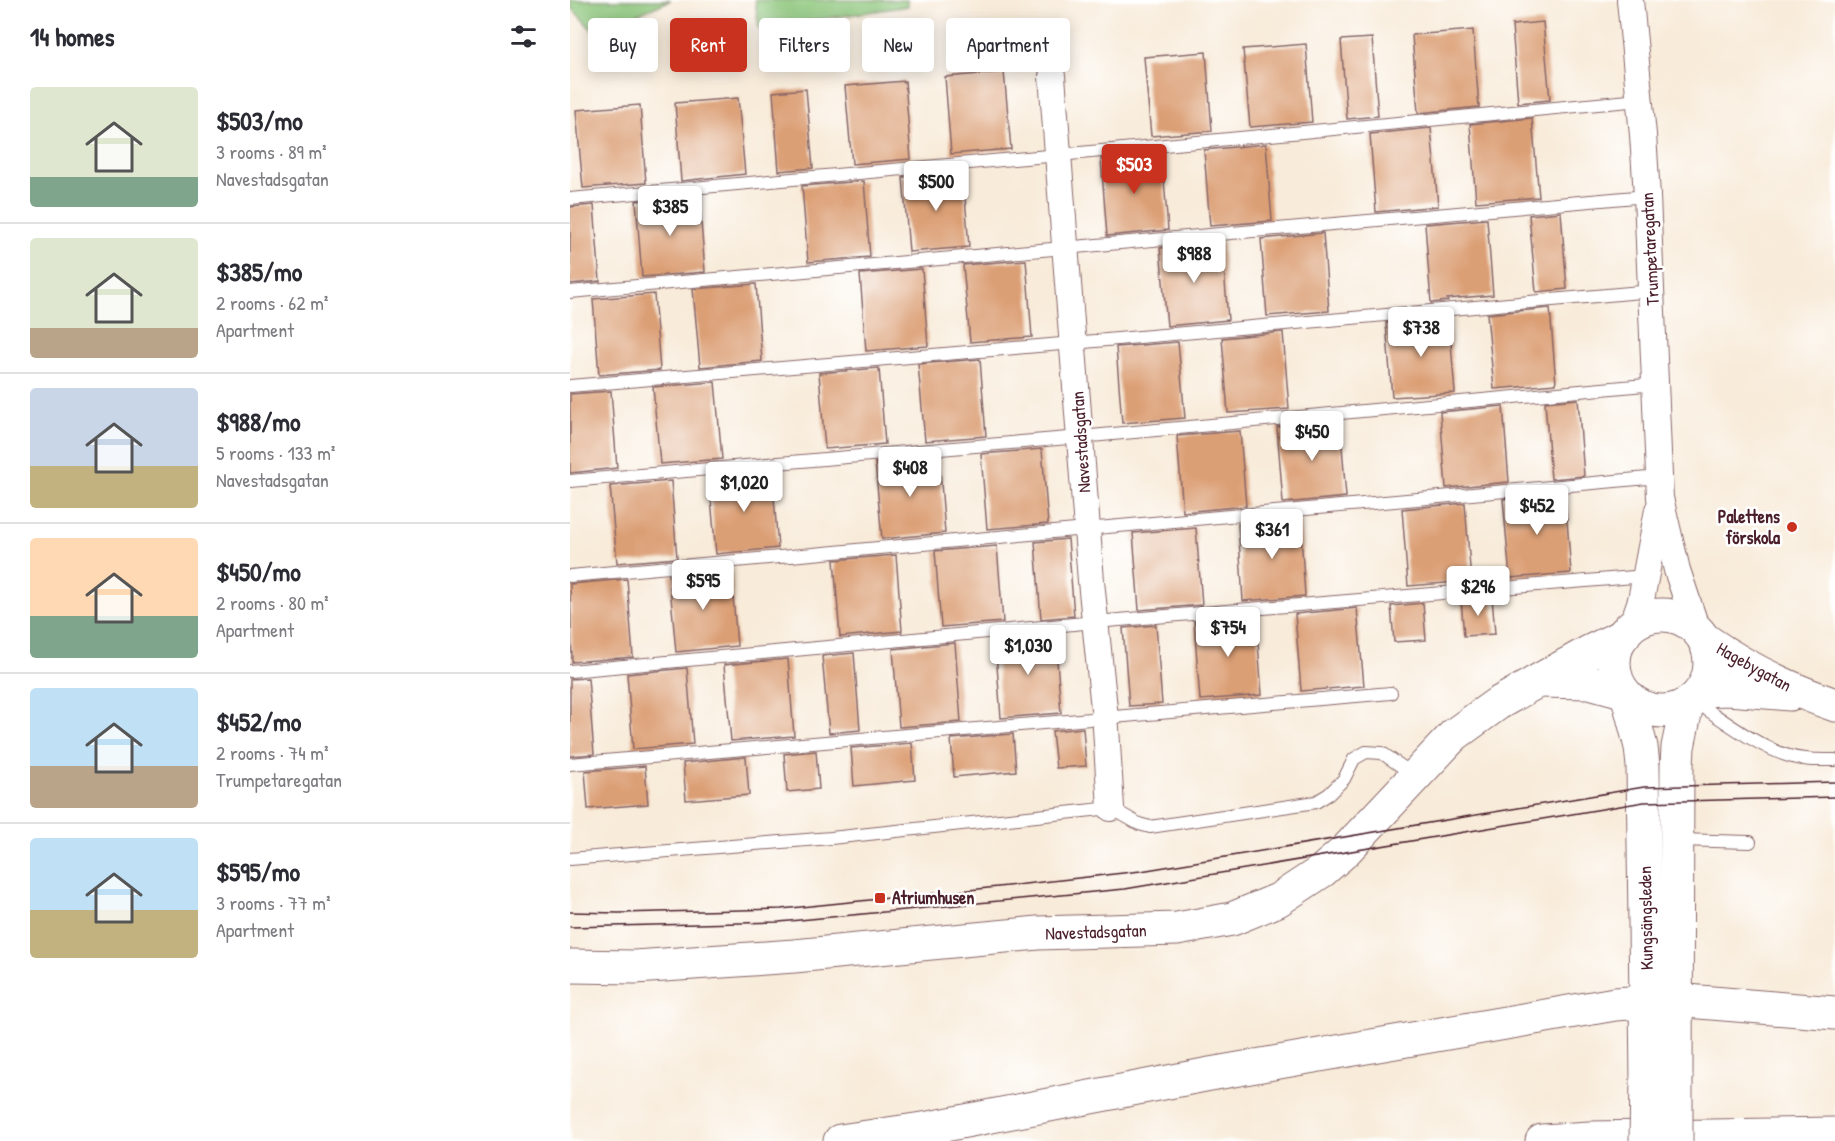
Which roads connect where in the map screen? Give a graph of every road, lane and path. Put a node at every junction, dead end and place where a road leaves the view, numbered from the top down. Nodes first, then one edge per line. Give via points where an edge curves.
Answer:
1 (1630, 0) edge
2 (1052, 76) dead end
3 (1640, 100) junction
4 (1059, 155) junction
5 (1647, 196) junction
6 (570, 199) edge
7 (1066, 248) junction
8 (1652, 291) junction
9 (570, 292) edge
10 (1073, 343) junction
11 (1656, 384) junction
12 (570, 386) edge
13 (1080, 437) junction
14 (570, 481) edge
15 (1660, 488) junction
16 (1087, 528) junction
17 (570, 576) edge
18 (1646, 576) junction
19 (1095, 622) junction
20 (1628, 631) junction
21 (1701, 635) junction
22 (570, 672) edge
23 (1538, 681) junction
24 (1391, 693) dead end
25 (1626, 694) junction
26 (1820, 696) edge
27 (1694, 698) junction
28 (1105, 717) junction
29 (1835, 760) edge
30 (570, 764) edge
31 (1415, 776) junction
32 (1111, 808) junction
33 (1660, 839) junction
34 (1750, 842) dead end
35 (570, 859) edge
36 (570, 966) edge
37 (1661, 1001) junction
38 (1835, 1013) edge
39 (1662, 1079) junction
40 (1835, 1134) edge
41 (840, 1141) edge
42 (1542, 1141) edge
43 (1646, 1141) edge
44 (1676, 1141) edge

1 - 3 street, Trumpetaregatan
2 - 4 street, Navestadsgatan
3 - 4 lane
3 - 5 street, Trumpetaregatan
4 - 6 lane
4 - 7 street, Navestadsgatan
5 - 7 lane
5 - 8 street, Trumpetaregatan
7 - 9 lane
7 - 10 street, Navestadsgatan
8 - 10 lane
8 - 11 street, Trumpetaregatan
10 - 12 lane
10 - 13 street, Navestadsgatan
11 - 13 lane
11 - 15 street, Trumpetaregatan
13 - 14 lane
13 - 16 street, Navestadsgatan
15 - 16 lane
15 - 18 street, Trumpetaregatan
15 - 21 street, Trumpetaregatan via 1677,570
16 - 17 lane
16 - 19 street, Navestadsgatan
18 - 19 lane
18 - 20 street, Trumpetaregatan
19 - 22 lane
19 - 28 street, Navestadsgatan
20 - 21 main road via 1641,620 1672,616 1687,622
20 - 23 main road, Navestadsgatan
20 - 25 main road via 1617,647 1615,659 1615,672
21 - 26 main road, Hagebygatan via 1728,656
21 - 27 main road via 1709,650 1710,671
23 - 25 main road via 1590,682
23 - 31 main road, Navestadsgatan via 1454,735
24 - 28 lane
25 - 27 main road via 1648,709 1662,711 1677,709
25 - 33 main road, Kungsängsleden
26 - 27 main road, Hagebygatan via 1728,689
27 - 29 lane via 1773,750 1810,760
27 - 33 main road, Kungsängsleden via 1678,747
28 - 30 lane
28 - 32 street, Navestadsgatan
31 - 32 lane via 1382,753 1366,752 1354,759 1344,779 1316,802 1150,827
31 - 36 main road, Navestadsgatan via 1322,872 1278,900 1232,918 1177,929 1038,933 635,967
32 - 35 lane via 831,838
33 - 34 lane
33 - 37 main road, Kungsängsleden
37 - 38 main road
37 - 39 main road, Kungsängsleden
37 - 41 main road via 1615,1004 1425,1036
39 - 43 main road, Kungsängsleden, bridge
39 - 44 main road, Kungsängsleden, bridge
40 - 42 main road

